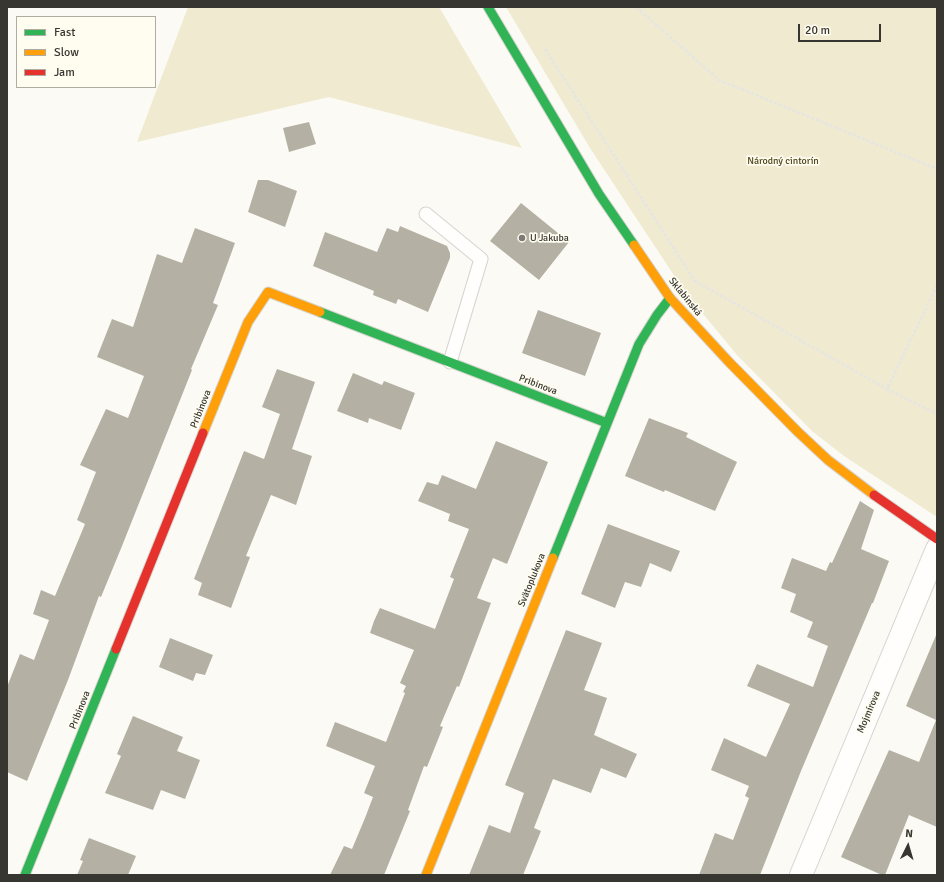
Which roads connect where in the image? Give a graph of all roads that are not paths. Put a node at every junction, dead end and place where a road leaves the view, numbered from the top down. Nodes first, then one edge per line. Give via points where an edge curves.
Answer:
1 (488, 7) edge
2 (426, 214) dead end
3 (670, 298) junction
4 (450, 362) junction
5 (606, 423) junction
6 (937, 539) edge
7 (937, 549) edge
8 (25, 875) edge
9 (426, 875) edge
10 (801, 875) edge

1 - 3 street, Sklabinská via 599,194
2 - 4 lane via 482,259
3 - 5 street, Svätoplukova via 639,344
3 - 6 street, Sklabinská via 729,362 828,460
4 - 5 street, Pribinova
4 - 8 street, Pribinova via 268,292 248,322
5 - 9 street, Svätoplukova
7 - 10 street, Mojmírova

